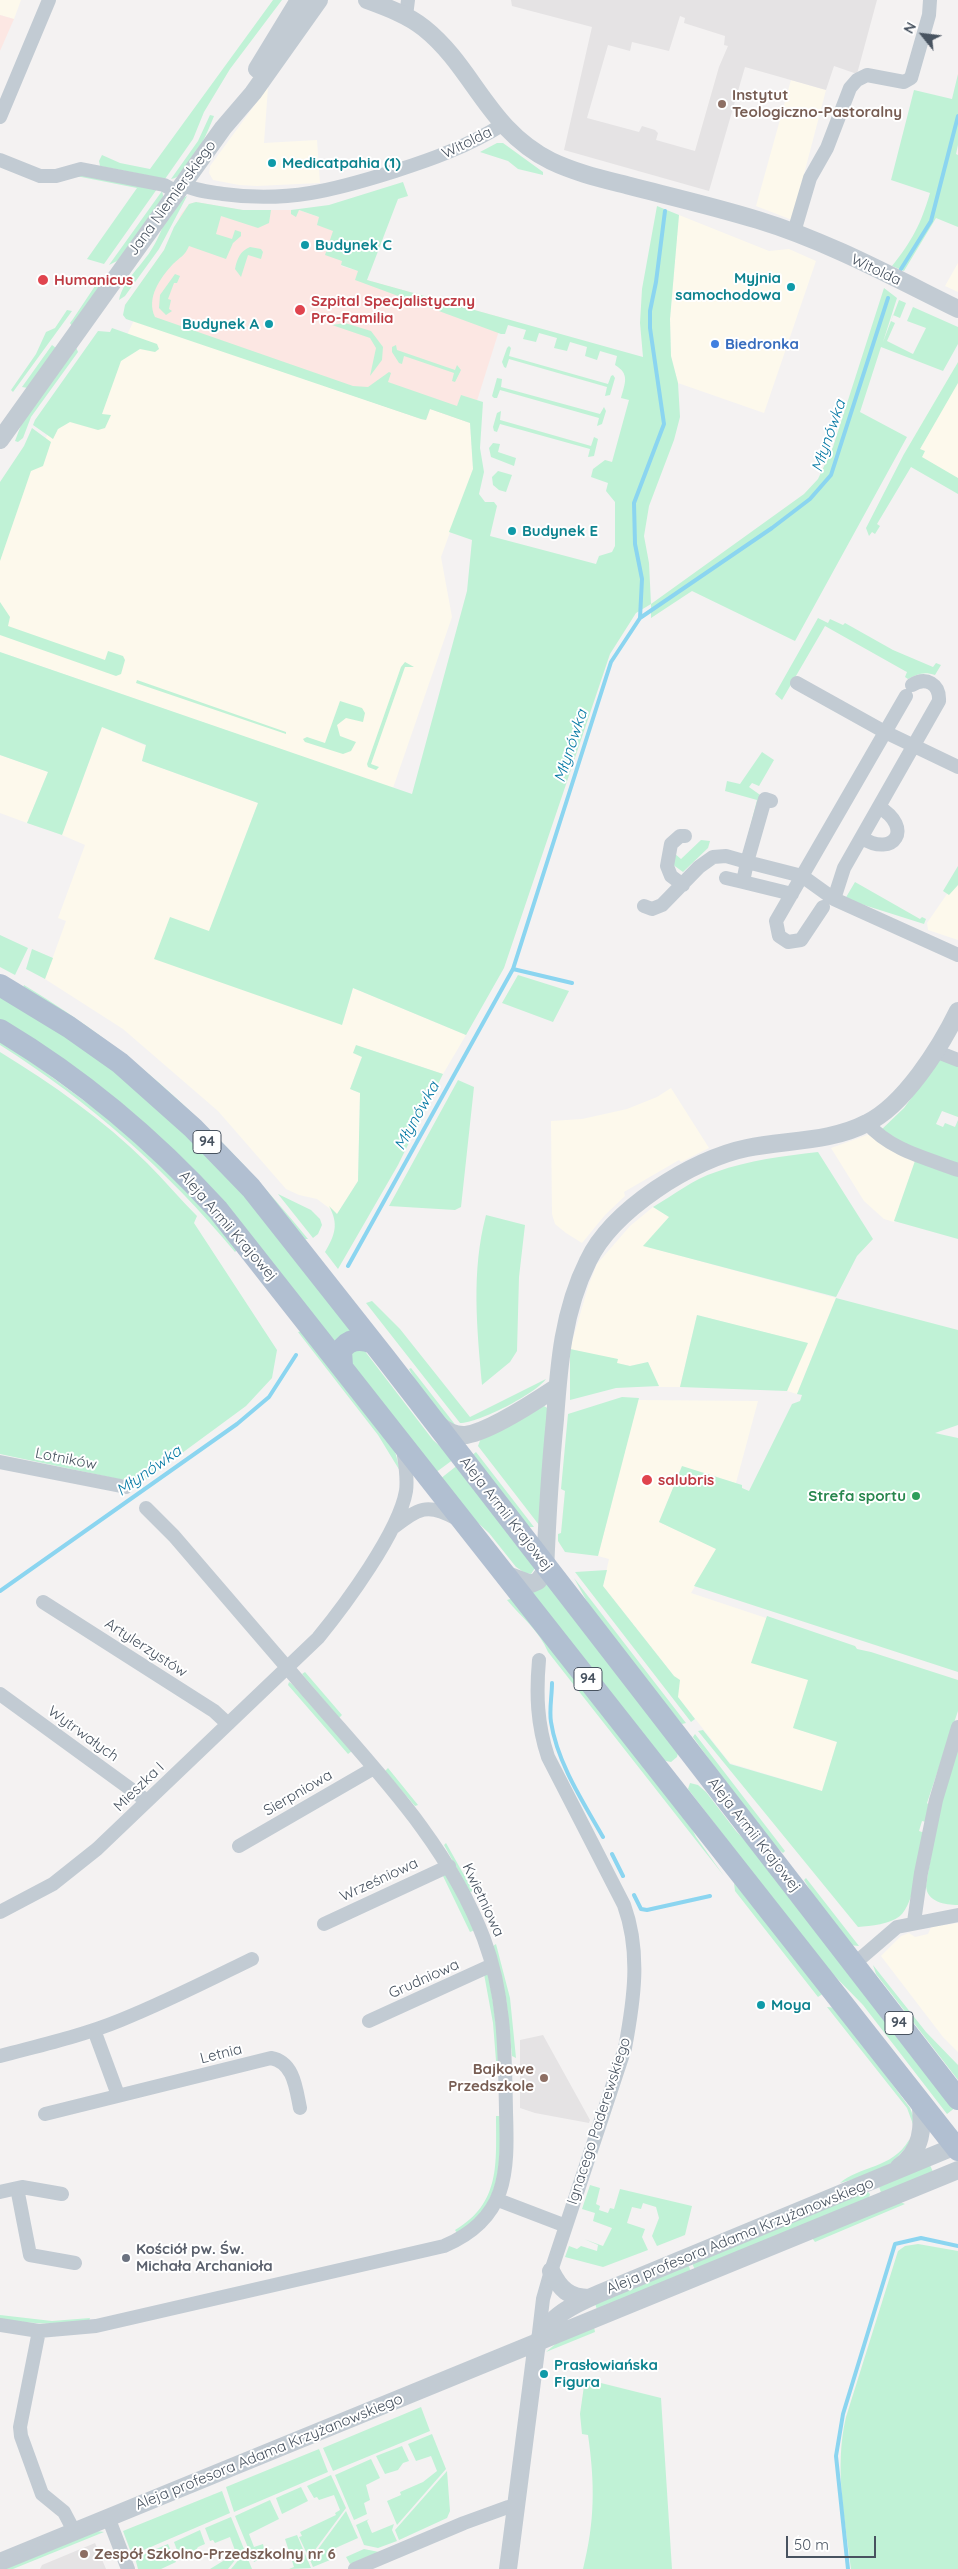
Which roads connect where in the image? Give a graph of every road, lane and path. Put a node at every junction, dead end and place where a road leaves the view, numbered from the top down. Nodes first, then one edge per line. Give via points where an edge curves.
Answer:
1 (49, 0) edge
2 (299, 0) edge
3 (318, 0) edge
4 (367, 0) edge
5 (930, 0) edge
6 (407, 8) edge
7 (0, 116) edge
8 (502, 125) junction
9 (223, 128) junction
10 (0, 160) edge
11 (180, 188) junction
12 (794, 232) junction
13 (958, 309) edge
14 (0, 440) edge
15 (797, 683) dead end
16 (885, 732) junction
17 (914, 747) junction
18 (958, 767) edge
19 (771, 801) dead end
20 (879, 807) junction
21 (685, 836) dead end
22 (862, 838) junction
23 (748, 862) junction
24 (802, 876) junction
25 (726, 878) dead end
26 (743, 882) junction
27 (683, 885) junction
28 (792, 894) junction
29 (828, 903) junction
30 (644, 906) dead end
31 (958, 954) edge
32 (0, 985) edge
33 (958, 1011) edge
34 (0, 1030) edge
35 (935, 1051) junction
36 (958, 1060) edge
37 (867, 1123) junction
38 (958, 1170) edge
39 (373, 1343) junction
40 (342, 1366) junction
41 (557, 1387) junction
42 (435, 1422) junction
43 (402, 1443) junction
44 (0, 1462) edge
45 (126, 1487) dead end
46 (146, 1508) dead end
47 (465, 1523) junction
48 (394, 1527) junction
49 (545, 1565) junction
50 (507, 1575) junction
51 (44, 1602) dead end
52 (540, 1660) dead end
53 (288, 1669) junction
54 (0, 1694) edge
55 (228, 1724) junction
56 (958, 1727) edge
57 (698, 1762) junction
58 (374, 1768) junction
59 (670, 1782) junction
60 (148, 1801) junction
61 (239, 1846) dead end
62 (449, 1866) junction
63 (2, 1908) edge
64 (958, 1914) edge
65 (914, 1922) junction
66 (324, 1924) dead end
67 (252, 1959) dead end
68 (854, 1964) junction
69 (492, 1965) junction
70 (369, 2021) dead end
71 (94, 2030) junction
72 (0, 2056) edge
73 (118, 2095) junction
74 (958, 2099) edge
75 (920, 2100) junction
76 (300, 2108) dead end
77 (45, 2114) dead end
78 (957, 2147) edge
79 (958, 2170) edge
80 (891, 2174) junction
81 (864, 2184) junction
82 (17, 2188) junction
83 (0, 2192) edge
84 (62, 2194) dead end
85 (498, 2200) junction
86 (868, 2206) junction
87 (566, 2226) junction
88 (75, 2263) dead end
89 (551, 2271) junction
90 (589, 2298) junction
91 (0, 2325) edge
92 (39, 2331) junction
93 (538, 2342) junction
94 (515, 2508) junction
95 (108, 2517) junction
96 (74, 2531) junction
97 (0, 2562) edge
98 (128, 2569) edge
99 (355, 2569) edge
100 (508, 2569) edge

1 - 7 street
2 - 9 street, Jana Niemierskiego
3 - 9 street, Jana Niemierskiego via 253,93
4 - 6 street
5 - 12 street via 929,15 911,78 904,82 867,75 850,88 827,148 810,178
6 - 8 street via 442,45
8 - 11 street, Witolda via 444,155 326,192 283,198 245,197
8 - 12 street, Witolda via 527,146 568,168
9 - 11 street, Jana Niemierskiego
10 - 11 street, Witolda via 40,176 56,176 81,169
11 - 14 street, Jana Niemierskiego
12 - 13 street, Witolda
15 - 16 street
16 - 17 street
16 - 17 street via 909,690 921,681 930,682 940,696
16 - 24 street
17 - 18 street
17 - 20 street
19 - 23 street via 765,799
20 - 22 street
20 - 22 street via 894,818 898,829 895,837 891,843 883,845
21 - 27 street via 674,840 667,866 671,876
22 - 29 street
23 - 24 street
23 - 26 street
23 - 27 street via 726,856 713,857
24 - 28 street
24 - 29 street
25 - 26 street
26 - 28 street
27 - 30 street via 657,908
28 - 29 street via 776,922 779,936 788,942 804,938
29 - 31 street
32 - 39 main road, Aleja Armii Krajowej / 94 via 89,1041 148,1087 193,1128 250,1188
33 - 35 street
34 - 40 main road, Aleja Armii Krajowej / 94 via 92,1092 172,1162 242,1239
35 - 36 street
35 - 37 street via 900,1097
37 - 38 street via 876,1134 901,1149
37 - 41 street via 834,1134 726,1154 685,1173 623,1214 600,1239 579,1281 564,1333
39 - 40 main road via 362,1339 348,1343 341,1351
39 - 42 main road, Aleja Armii Krajowej / 94
40 - 43 main road, Aleja Armii Krajowej / 94
41 - 42 street via 525,1408 466,1435 454,1434
41 - 49 street
42 - 49 main road, Aleja Armii Krajowej / 94
43 - 47 main road, Aleja Armii Krajowej / 94
43 - 48 street, Mieszka I via 406,1492
44 - 45 street, Lotników
46 - 53 street via 176,1538
47 - 48 street, Mieszka I via 443,1511 428,1508 412,1514
47 - 50 main road, Aleja Armii Krajowej / 94
48 - 53 street, Mieszka I via 339,1614
49 - 50 street via 542,1577 531,1584
49 - 57 main road, Aleja Armii Krajowej / 94
50 - 59 main road, Aleja Armii Krajowej / 94
51 - 55 street, Artylerzystów via 214,1711
52 - 87 street, Ignacego Paderewskiego via 536,1696 548,1757 624,1905 632,1925 636,1957 631,2016 624,2048
53 - 55 street, Mieszka I
53 - 58 street, Kwietniowa
54 - 60 street, Wytrwałych
55 - 60 street, Mieszka I
56 - 65 street via 936,1800
57 - 59 main road
57 - 68 main road, Aleja Armii Krajowej / 94
58 - 61 street, Sierpniowa
58 - 62 street, Kwietniowa via 414,1816
59 - 75 main road, Aleja Armii Krajowej / 94
60 - 63 street, Mieszka I via 68,1872 37,1894
62 - 66 street, Wrześniowa
62 - 69 street, Kwietniowa via 485,1940
64 - 65 street
65 - 68 street via 897,1927
67 - 71 street via 166,2001
68 - 74 main road, Aleja Armii Krajowej / 94
69 - 70 street, Grudniowa
69 - 85 street, Kwietniowa via 503,2016 506,2066 506,2167
71 - 72 street
71 - 73 street
73 - 76 street, Letnia via 271,2058 290,2070
73 - 77 street, Letnia
75 - 78 main road, Aleja Armii Krajowej / 94
75 - 80 street via 923,2119 919,2141 906,2162
78 - 80 street, Aleja profesora Adama Krzyżanowskiego
79 - 86 street, Aleja profesora Adama Krzyżanowskiego
80 - 81 street, Aleja profesora Adama Krzyżanowskiego
81 - 86 street via 877,2192
81 - 90 street, Aleja profesora Adama Krzyżanowskiego
82 - 83 street
82 - 84 street
82 - 88 street via 30,2255
85 - 87 street
85 - 92 street via 477,2227 444,2246 96,2326
86 - 93 street, Aleja profesora Adama Krzyżanowskiego
87 - 89 street, Ignacego Paderewskiego
89 - 90 street via 566,2292 575,2297
89 - 93 street, Ignacego Paderewskiego via 543,2299
90 - 93 street, Aleja profesora Adama Krzyżanowskiego via 554,2318
91 - 92 street
92 - 96 street via 20,2427 21,2436 42,2494 64,2512
93 - 94 street, Ignacego Paderewskiego
93 - 95 street, Aleja profesora Adama Krzyżanowskiego
94 - 99 street via 508,2507 464,2523
94 - 100 street, Ignacego Paderewskiego
95 - 96 street, Aleja profesora Adama Krzyżanowskiego
95 - 98 street
96 - 97 street, Aleja profesora Adama Krzyżanowskiego

